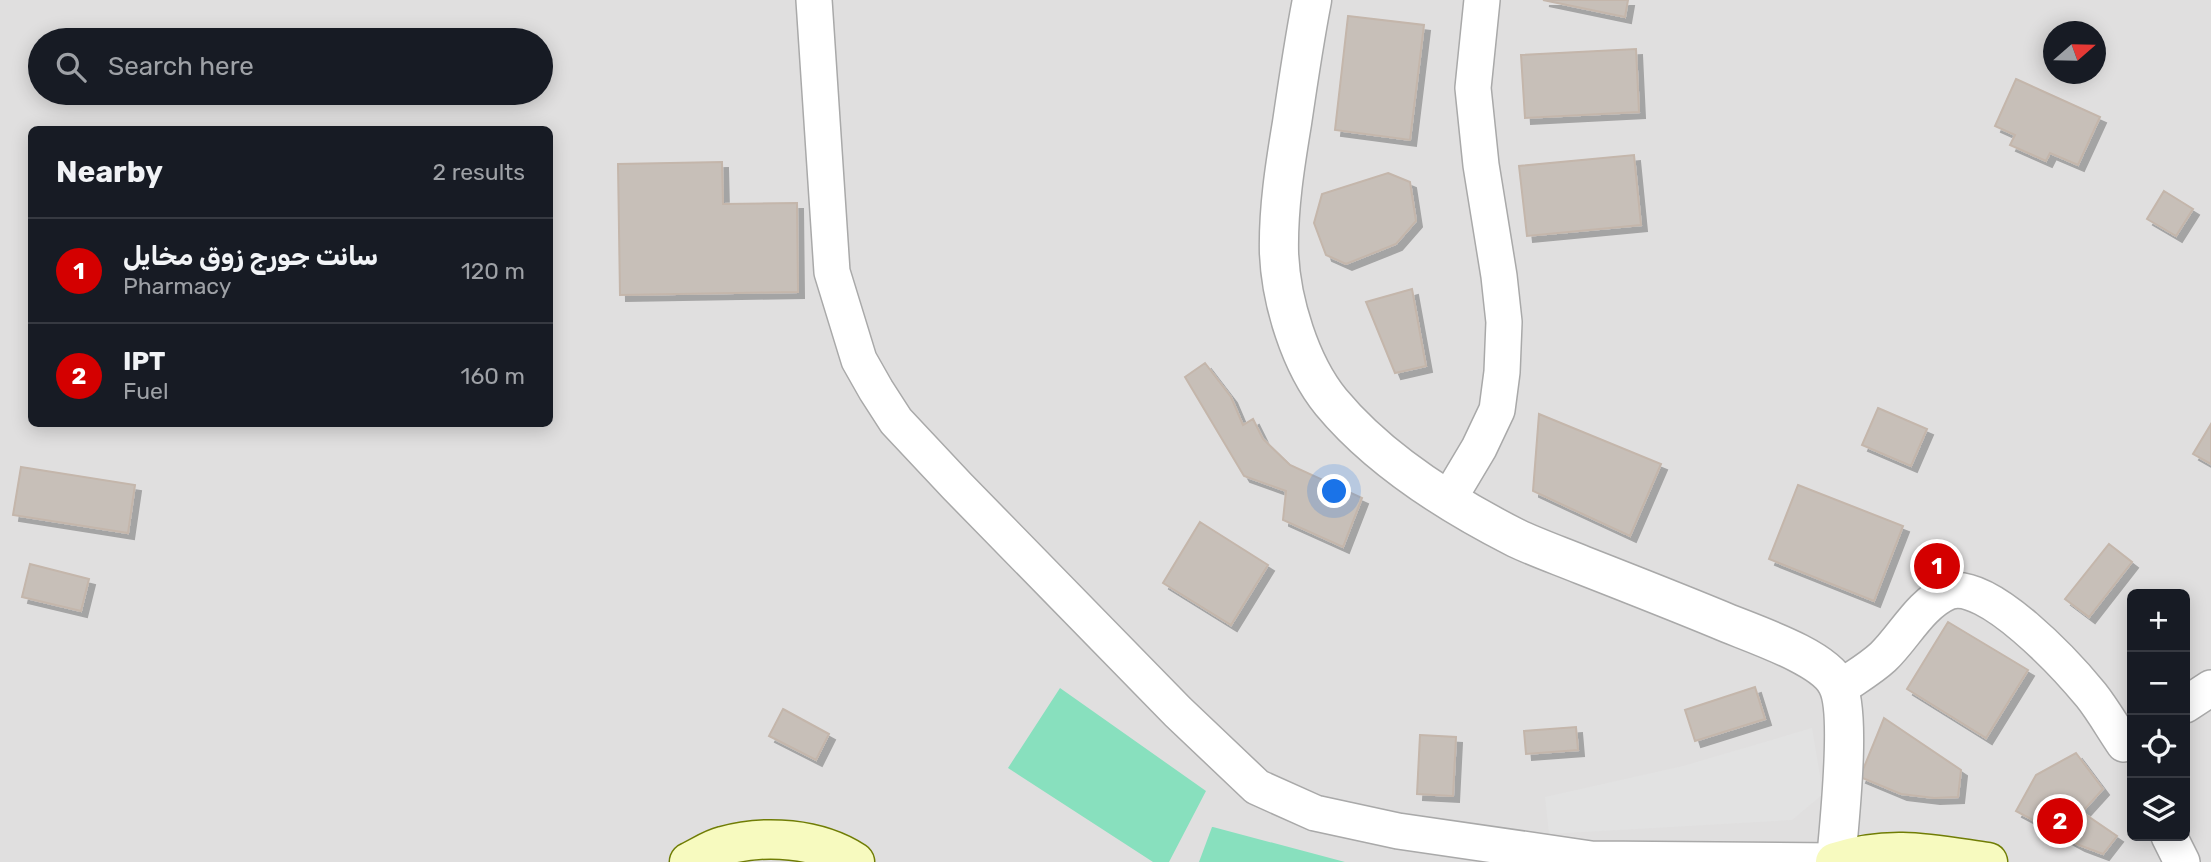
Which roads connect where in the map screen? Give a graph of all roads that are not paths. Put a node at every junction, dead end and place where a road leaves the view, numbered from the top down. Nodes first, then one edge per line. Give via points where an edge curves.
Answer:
1 (814, 0) edge
2 (1312, 0) edge
3 (1482, 0) edge
4 (1448, 500) junction
5 (1840, 688) junction
6 (2211, 688) edge
7 (2190, 702) edge
8 (2127, 744) edge
9 (2172, 841) edge
10 (689, 862) edge
11 (855, 862) edge
12 (1836, 862) edge
13 (1988, 862) edge
14 (2182, 862) edge

1 - 12 street via 832,272 864,370 897,421 940,467 1257,787 1315,813 1398,831 1591,859
2 - 4 street via 1283,178 1279,253 1294,334 1330,400 1366,438
3 - 4 street via 1473,88 1504,322 1502,372 1497,410
4 - 5 street via 1518,539 1798,654 1829,672
5 - 8 street via 1882,658 1932,602 1946,593 1967,590 2025,626 2091,695
5 - 12 street via 1842,767
6 - 7 street
9 - 14 street
10 - 11 main road via 722,846 768,839 802,842 842,853
12 - 13 main road via 1882,851 1912,851

